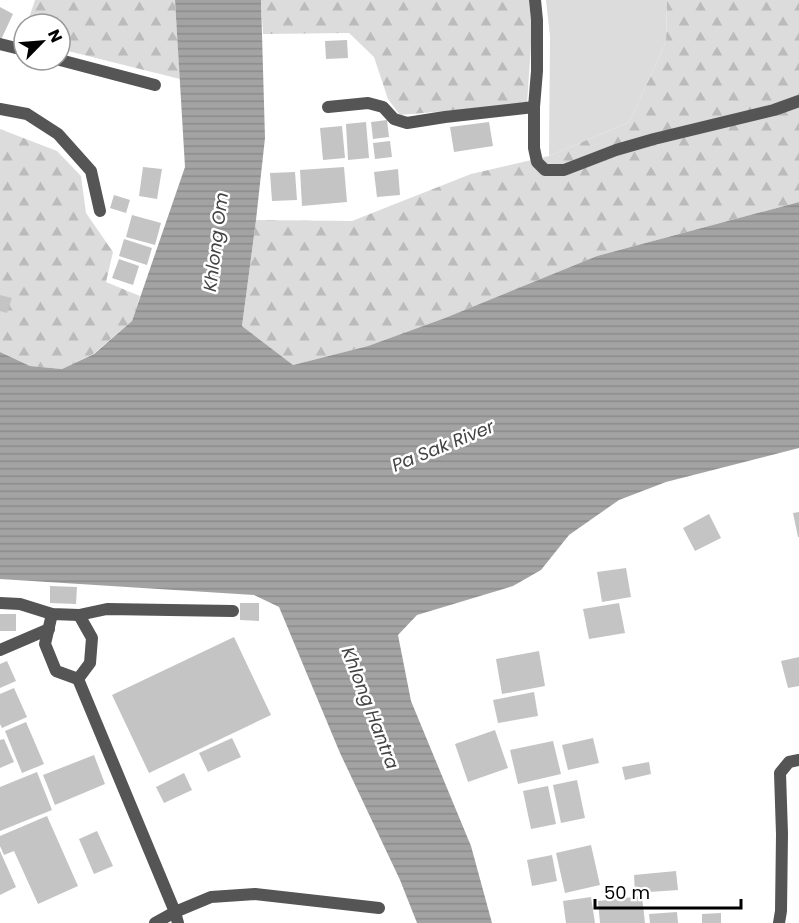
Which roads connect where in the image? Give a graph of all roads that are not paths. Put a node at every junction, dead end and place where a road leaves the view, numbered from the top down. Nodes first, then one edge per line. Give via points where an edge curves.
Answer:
1 (535, 0) edge
2 (72, 63) edge
3 (155, 85) dead end
4 (799, 100) edge
5 (328, 107) dead end
6 (534, 107) junction
7 (0, 109) edge
8 (100, 211) dead end
9 (0, 603) edge
10 (233, 611) dead end
11 (52, 614) junction
12 (79, 615) junction
13 (49, 629) junction
14 (0, 650) edge
15 (78, 680) junction
16 (799, 760) edge
17 (379, 908) dead end
18 (176, 917) edge
19 (155, 923) edge
20 (779, 923) edge

1 - 6 street
2 - 3 street
4 - 6 street via 774,110 616,150 564,170 545,170 537,162
5 - 6 street via 368,103 383,107 394,119 407,123
7 - 8 street via 27,114 58,134 91,171
9 - 11 street via 20,604
10 - 12 street via 107,609
11 - 12 street
11 - 13 street
12 - 15 street via 92,638 90,663
13 - 14 street
13 - 15 street via 45,644 56,671
15 - 18 street
16 - 20 street via 789,762 780,773
17 - 18 street via 255,894 211,897
18 - 19 street

